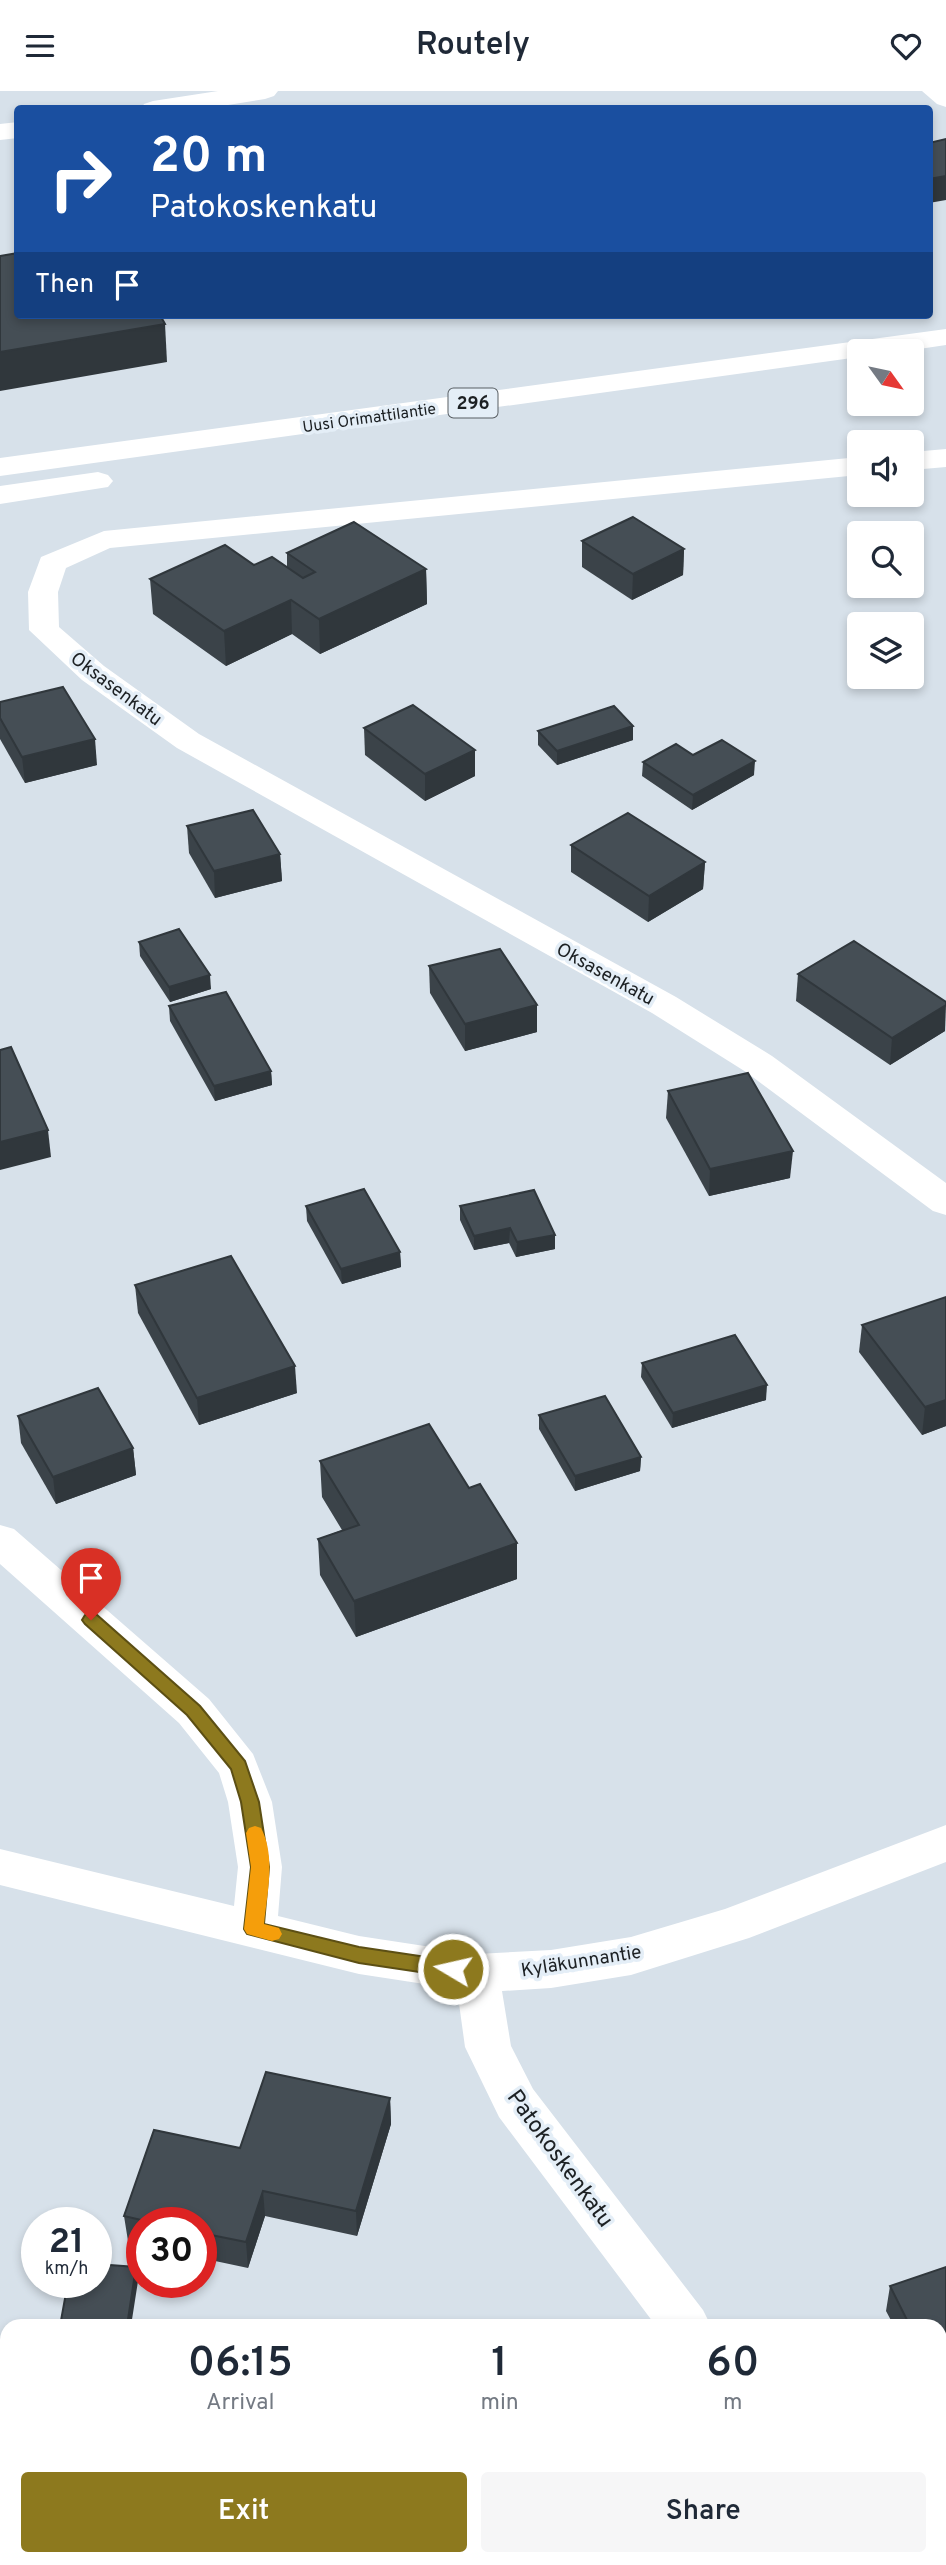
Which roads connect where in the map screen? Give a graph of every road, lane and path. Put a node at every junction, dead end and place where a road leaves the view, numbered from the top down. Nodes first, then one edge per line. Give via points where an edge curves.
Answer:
1 (265, 91) edge
2 (935, 91) edge
3 (946, 99) edge
4 (178, 105) edge
5 (946, 337) edge
6 (946, 352) edge
7 (924, 356) edge
8 (847, 368) edge
9 (946, 458) edge
10 (924, 460) edge
11 (0, 467) edge
12 (847, 467) edge
13 (646, 487) junction
14 (0, 495) edge
15 (635, 519) edge
16 (946, 1202) edge
17 (0, 1540) edge
18 (946, 1843) edge
19 (0, 1867) edge
20 (254, 1929) junction
21 (477, 1973) junction
22 (681, 2319) edge

1 - 4 street
2 - 3 street
5 - 11 street, Uusi Orimattilantie / 296
6 - 7 street
8 - 14 street, Uusi Orimattilantie / 296
9 - 10 street
12 - 13 street, Oksasenkatu
13 - 15 street
13 - 16 street, Oksasenkatu via 104,540 52,563 43,591 44,631 93,673 188,741 664,1005 759,1064
17 - 20 street via 194,1710 239,1766 260,1867
18 - 21 street, Kyläkunnantie via 733,1925 631,1956 551,1969
19 - 20 street, Kyläkunnantie
20 - 21 street, Kyläkunnantie via 359,1955
21 - 22 street, Patokoskenkatu via 488,2047 516,2103

